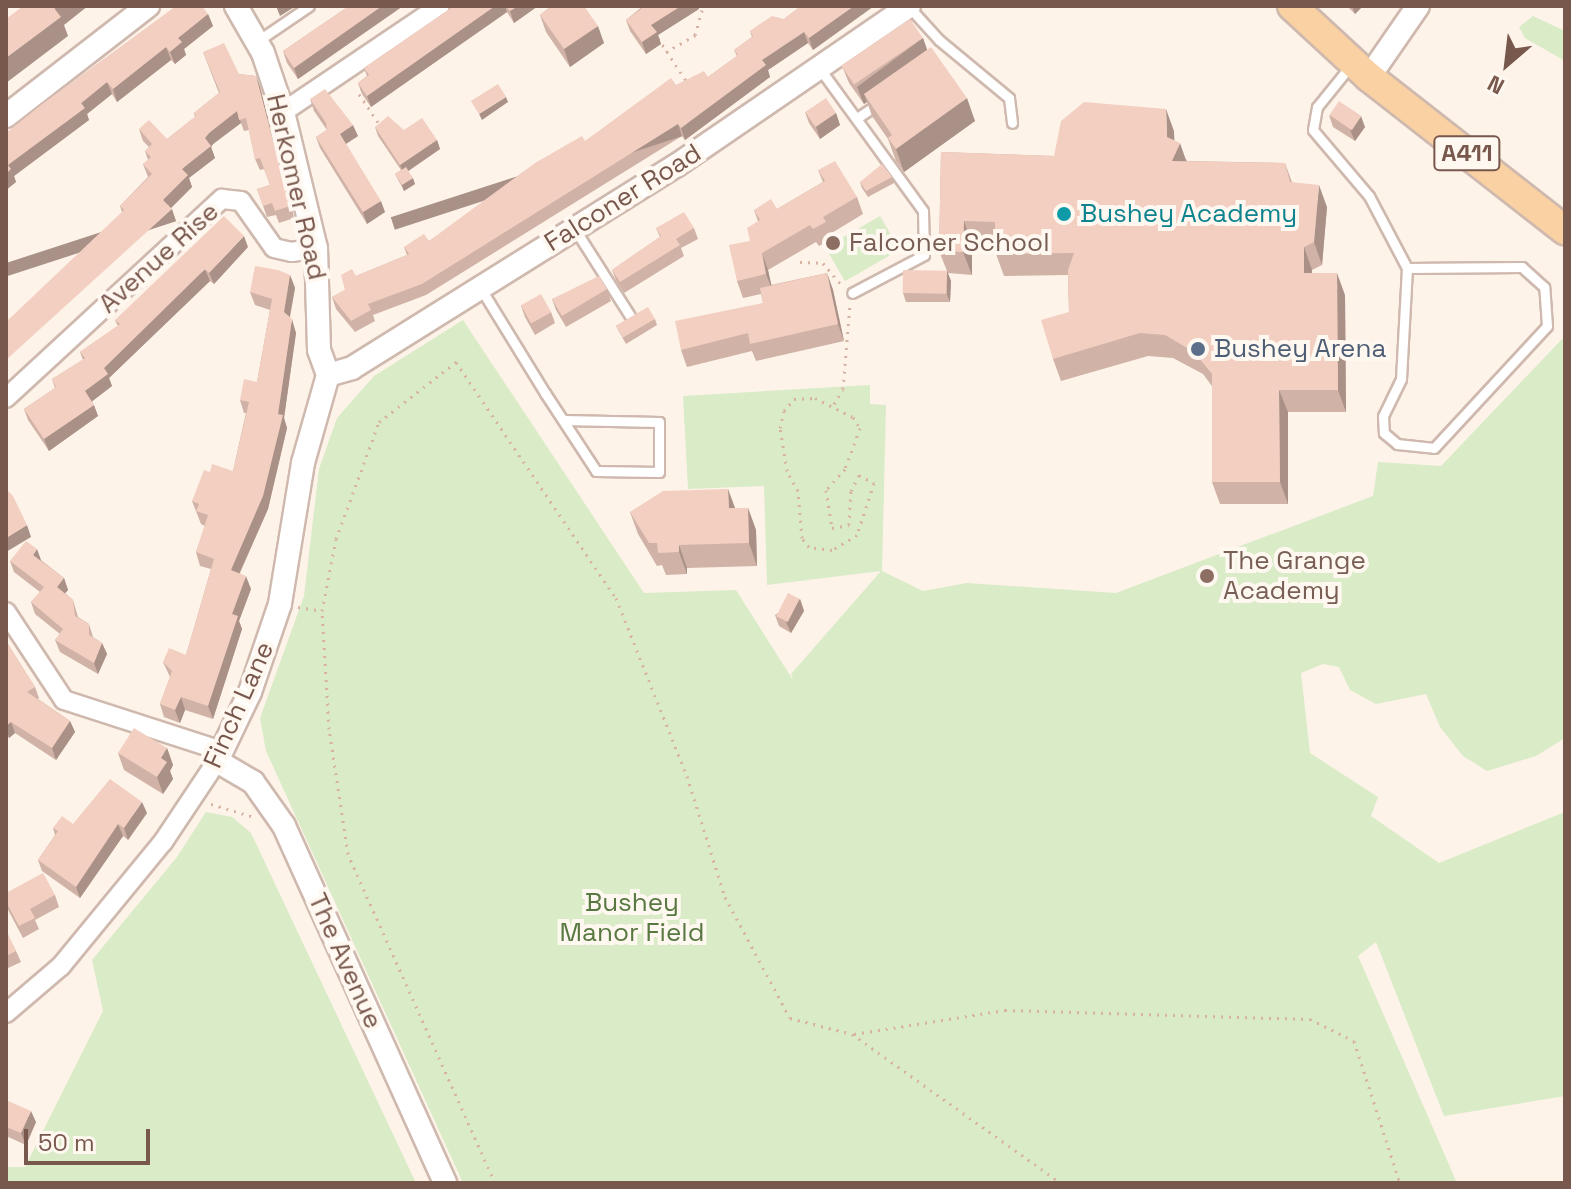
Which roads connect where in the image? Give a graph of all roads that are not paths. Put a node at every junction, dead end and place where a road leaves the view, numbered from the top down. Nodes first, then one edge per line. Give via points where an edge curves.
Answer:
1 (148, 6) edge
2 (236, 6) edge
3 (309, 6) edge
4 (440, 6) edge
5 (909, 6) edge
6 (1292, 6) edge
7 (1418, 6) edge
8 (256, 42) junction
9 (820, 69) junction
10 (1361, 70) junction
11 (895, 91) edge
12 (283, 112) junction
13 (6, 116) edge
14 (857, 118) junction
15 (1012, 123) dead end
16 (574, 228) junction
17 (1565, 230) edge
18 (316, 248) junction
19 (1407, 268) junction
20 (479, 286) junction
21 (852, 293) dead end
22 (630, 316) edge
23 (328, 375) junction
24 (6, 398) edge
25 (563, 420) junction
26 (6, 612) edge
27 (220, 756) junction
28 (6, 1013) edge
29 (445, 1183) edge

1 - 13 street
2 - 8 street, Herkomer Road
3 - 8 lane
4 - 12 street
5 - 9 street, Falconer Road
5 - 15 lane via 939,40 1009,98
6 - 10 main road, A411
7 - 10 street
8 - 12 street, Herkomer Road
9 - 14 lane
9 - 16 street, Falconer Road
10 - 17 main road, A411
10 - 19 lane via 1317,107 1313,130 1369,196
11 - 14 lane
12 - 18 street, Herkomer Road
14 - 21 lane via 923,211 924,255
16 - 20 street, Falconer Road
16 - 22 lane
18 - 23 street, Herkomer Road via 319,350
18 - 24 street, Avenue Rise via 274,248 241,201 222,199
19 - 19 lane via 1522,267 1544,287 1547,326 1434,448 1397,444 1384,433 1383,416 1401,379
20 - 23 street, Falconer Road via 352,368
20 - 25 lane
23 - 27 street, Finch Lane via 303,463 276,617
25 - 25 lane via 596,471 659,472 659,422
26 - 27 street via 64,700
27 - 28 street, Finch Lane via 163,842 61,966
27 - 29 street, The Avenue via 253,782 284,826

